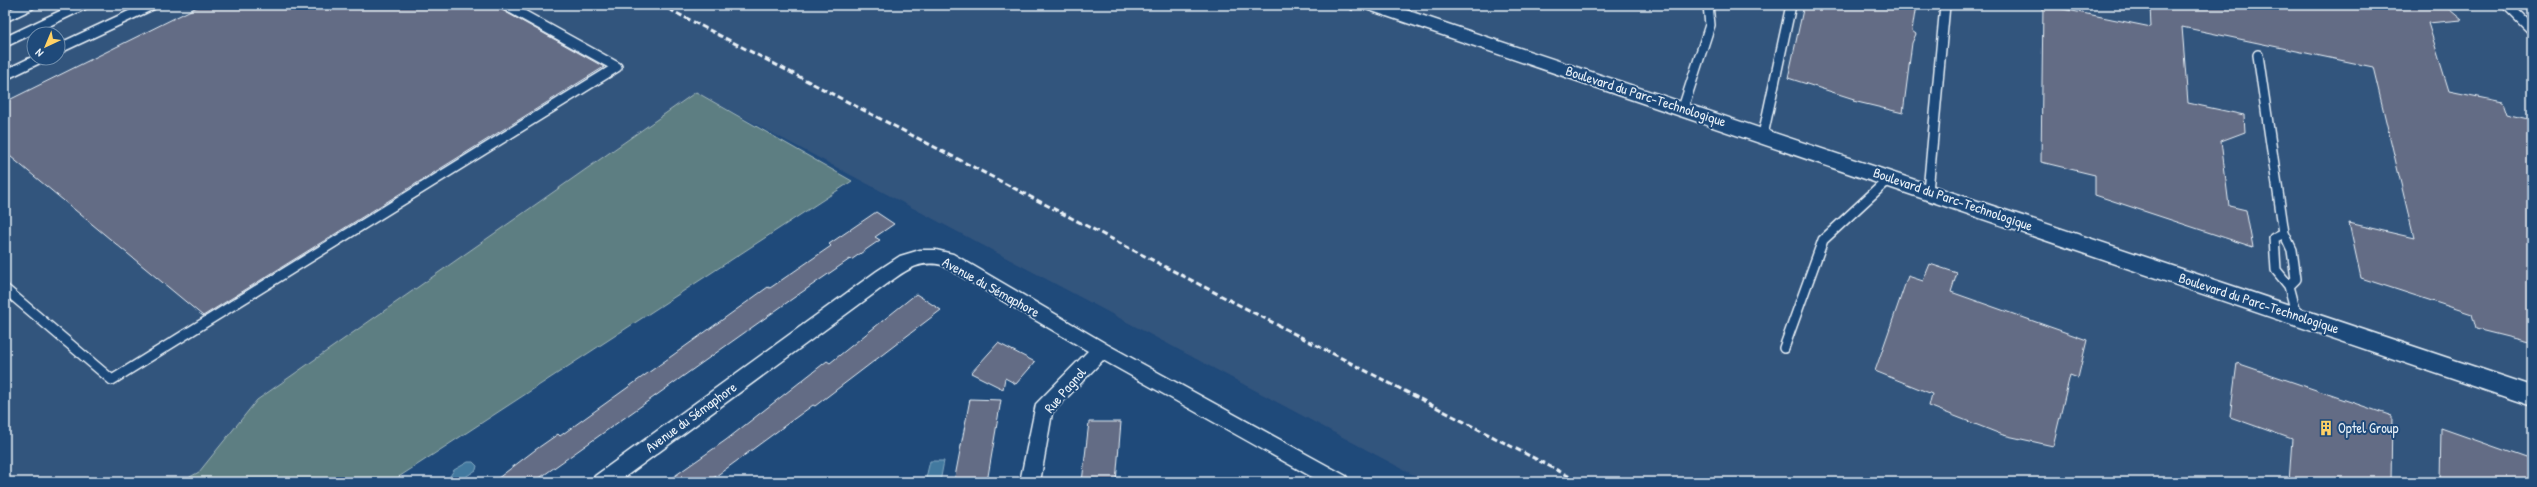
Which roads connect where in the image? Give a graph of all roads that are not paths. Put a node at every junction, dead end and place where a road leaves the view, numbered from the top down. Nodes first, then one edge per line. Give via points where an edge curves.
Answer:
1 (30, 5) edge
2 (83, 5) edge
3 (152, 5) edge
4 (505, 5) edge
5 (1373, 5) edge
6 (1708, 5) edge
7 (1791, 5) edge
8 (1945, 5) edge
9 (2507, 5) edge
10 (5, 17) edge
11 (2532, 30) edge
12 (5, 42) edge
13 (66, 46) edge
14 (2258, 55) dead end
15 (26, 65) edge
16 (5, 75) edge
17 (1683, 108) junction
18 (1763, 135) junction
19 (1890, 178) junction
20 (1928, 191) junction
21 (2284, 233) junction
22 (2289, 286) junction
23 (5, 289) edge
24 (2296, 316) junction
25 (1784, 348) dead end
26 (1101, 350) junction
27 (2532, 396) edge
28 (1311, 475) edge
29 (602, 482) edge
30 (1030, 482) edge
31 (1339, 482) edge

1 - 10 lane
2 - 12 lane
3 - 13 lane
4 - 23 lane via 617,67 112,380
5 - 17 street, Boulevard du Parc-Technologique
6 - 17 lane via 1710,25
7 - 18 lane
8 - 20 lane
9 - 11 lane
14 - 21 lane
15 - 16 lane
17 - 18 street, Boulevard du Parc-Technologique
18 - 19 street, Boulevard du Parc-Technologique
19 - 20 street, Boulevard du Parc-Technologique
19 - 25 lane via 1823,240
20 - 24 street, Boulevard du Parc-Technologique
21 - 22 lane via 2291,244 2296,279
21 - 22 lane via 2274,238 2273,245 2276,270
22 - 24 lane
24 - 27 street, Boulevard du Parc-Technologique
26 - 28 street, Avenue du Sémaphore
26 - 29 street, Avenue du Sémaphore via 947,259 928,254 914,257 884,276
26 - 30 street, Rue Pagnol via 1043,410
28 - 31 street, Avenue du Sémaphore

